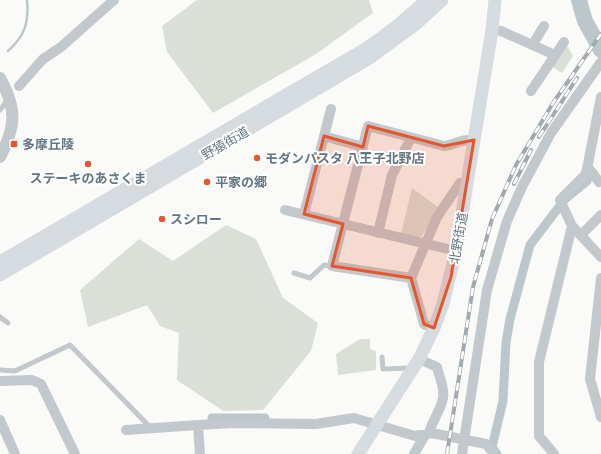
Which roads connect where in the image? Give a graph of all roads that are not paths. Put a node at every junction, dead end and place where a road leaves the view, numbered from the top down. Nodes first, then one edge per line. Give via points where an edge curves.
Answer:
1 (114, 0) edge
2 (427, 0) edge
3 (442, 0) edge
4 (496, 0) edge
5 (544, 26) dead end
6 (492, 30) junction
7 (564, 42) dead end
8 (533, 44) junction
9 (554, 55) junction
10 (598, 67) edge
11 (0, 78) edge
12 (19, 86) dead end
13 (531, 90) dead end
14 (601, 97) edge
15 (9, 98) junction
16 (331, 109) dead end
17 (0, 110) edge
18 (598, 125) edge
19 (324, 136) junction
20 (411, 138) junction
21 (474, 140) junction
22 (363, 147) junction
23 (0, 157) edge
24 (586, 172) junction
25 (601, 181) edge
26 (468, 184) junction
27 (285, 210) dead end
28 (304, 214) junction
29 (601, 214) edge
30 (343, 224) junction
31 (572, 226) junction
32 (378, 233) junction
33 (581, 235) junction
34 (424, 244) junction
35 (456, 251) junction
36 (601, 257) edge
37 (0, 262) edge
38 (332, 266) junction
39 (294, 274) dead end
40 (0, 275) edge
41 (411, 278) junction
42 (601, 278) edge
43 (0, 317) edge
44 (8, 323) dead end
45 (434, 328) junction
46 (382, 357) dead end
47 (416, 364) junction
48 (0, 370) edge
49 (0, 381) edge
50 (601, 417) edge
51 (0, 420) edge
52 (198, 425) junction
53 (376, 425) junction
54 (151, 428) junction
55 (126, 430) dead end
56 (427, 434) junction
57 (464, 440) junction
58 (15, 454) edge
59 (75, 454) edge
60 (200, 454) edge
61 (358, 454) edge
62 (414, 454) edge
63 (462, 454) edge
64 (494, 454) edge
65 (554, 454) edge

1 - 12 street via 43,60
2 - 37 main road, 野猿街道 via 367,48
3 - 40 main road, 野猿街道 via 416,24 368,59
4 - 6 main road, 北野街道
5 - 8 street
6 - 8 street
6 - 21 main road, 北野街道
7 - 9 street
8 - 9 street
9 - 13 street
10 - 57 street via 551,133 507,221 487,290
11 - 15 street
14 - 18 street
15 - 17 lane
15 - 23 street via 13,127
16 - 19 street
18 - 24 street
19 - 22 street
19 - 28 street
20 - 21 street via 444,146 452,146 467,139
20 - 22 street via 368,126
20 - 32 street via 392,175
21 - 26 main road, 北野街道
22 - 30 street
24 - 25 street via 592,172 599,182
24 - 31 street via 560,200
26 - 34 street via 460,183 436,217
26 - 35 main road, 北野街道
27 - 28 street
28 - 30 street
29 - 33 street
30 - 32 street
30 - 38 street
31 - 33 street
31 - 65 street via 539,362 540,436
32 - 34 street
33 - 36 street
34 - 35 street
34 - 41 street
35 - 45 main road, 北野街道 via 449,284
38 - 39 lane via 324,265 310,278
38 - 41 street
41 - 45 street via 424,324
42 - 50 street via 590,379
43 - 44 lane
45 - 47 main road, 北野街道
46 - 47 lane via 383,369
47 - 53 main road, 北野街道
47 - 56 street via 437,367 443,393
48 - 54 lane via 15,371 70,345
49 - 59 street via 32,380 41,384
51 - 58 street
52 - 53 street via 316,424 354,418
52 - 54 street
52 - 60 street
53 - 56 street via 415,436
53 - 61 main road, 北野街道
54 - 55 street
56 - 57 street
56 - 62 street
57 - 63 street
57 - 64 street via 486,444

